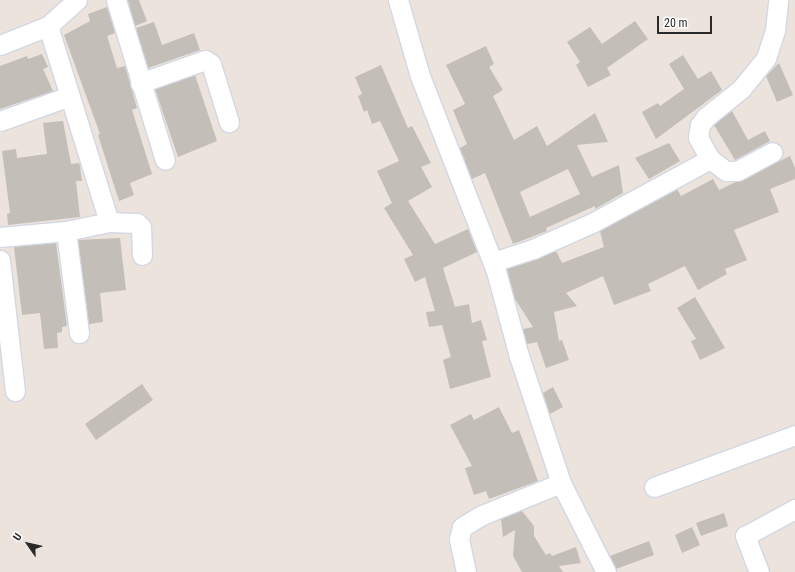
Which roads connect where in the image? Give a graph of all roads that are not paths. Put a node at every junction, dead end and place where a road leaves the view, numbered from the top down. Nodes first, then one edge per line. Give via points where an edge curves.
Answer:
1 (77, 0) edge
2 (116, 0) edge
3 (398, 0) edge
4 (778, 0) edge
5 (48, 26) junction
6 (0, 44) edge
7 (140, 83) junction
8 (70, 96) junction
9 (0, 121) edge
10 (229, 122) dead end
11 (772, 152) dead end
12 (710, 159) junction
13 (164, 160) dead end
14 (108, 222) junction
15 (66, 231) junction
16 (0, 237) edge
17 (142, 255) dead end
18 (0, 260) edge
19 (493, 262) junction
20 (79, 333) dead end
21 (15, 392) dead end
22 (795, 435) edge
23 (561, 483) junction
24 (654, 487) dead end
25 (795, 509) edge
26 (466, 572) edge
27 (606, 572) edge
28 (759, 572) edge

1 - 5 street
2 - 7 street
3 - 19 street via 420,76
4 - 12 street via 775,31 766,58 741,89 706,117 700,125 698,137
5 - 6 street
5 - 8 street
7 - 10 street via 205,60 211,64
7 - 13 street
8 - 9 street
8 - 14 street
11 - 12 street via 737,171 726,171
12 - 19 street via 592,223 533,249
14 - 15 street
14 - 17 street via 137,223 141,227
15 - 16 street
15 - 20 street
18 - 21 street
19 - 23 street via 519,356
22 - 24 street
23 - 26 street via 482,515 462,528 459,539
23 - 27 street
25 - 28 street via 745,536

